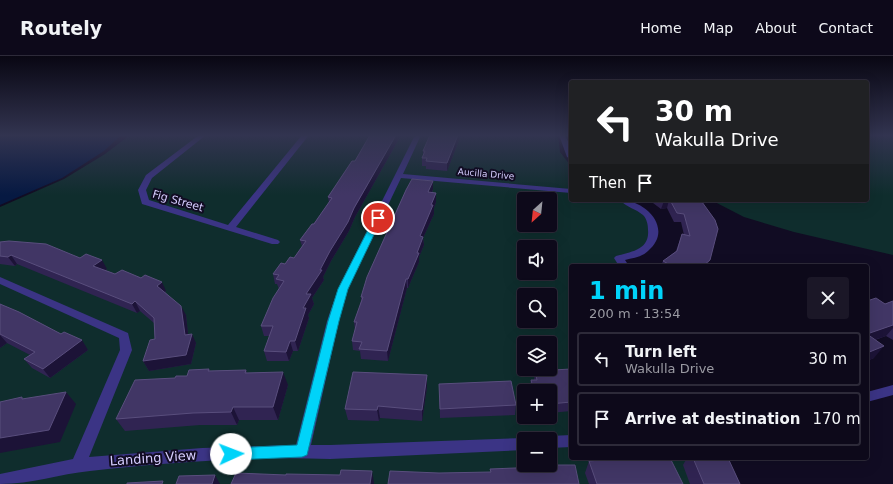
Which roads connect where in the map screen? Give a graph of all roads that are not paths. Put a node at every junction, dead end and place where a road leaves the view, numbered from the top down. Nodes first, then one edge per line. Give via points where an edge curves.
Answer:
1 (177, 155) edge
2 (290, 155) edge
3 (409, 155) edge
4 (399, 176) junction
5 (569, 191) edge
6 (627, 202) edge
7 (231, 227) junction
8 (275, 242) dead end
9 (623, 264) edge
10 (0, 280) edge
11 (893, 390) edge
12 (869, 396) edge
13 (569, 441) edge
14 (557, 442) edge
15 (517, 444) edge
16 (302, 451) junction
17 (78, 465) junction
18 (0, 481) edge

1 - 7 street, Fig Street via 149,177 142,190 145,202
2 - 7 street
3 - 4 street
4 - 5 street, Aucilla Drive
4 - 16 street via 343,289
6 - 9 street via 648,215 653,226 652,239 646,249 635,256 619,258
7 - 8 street, Fig Street
10 - 17 street via 124,336 126,350
11 - 12 street
13 - 14 street
15 - 16 street, Landing View
16 - 17 street, Landing View via 202,455
17 - 18 street, Landing View

